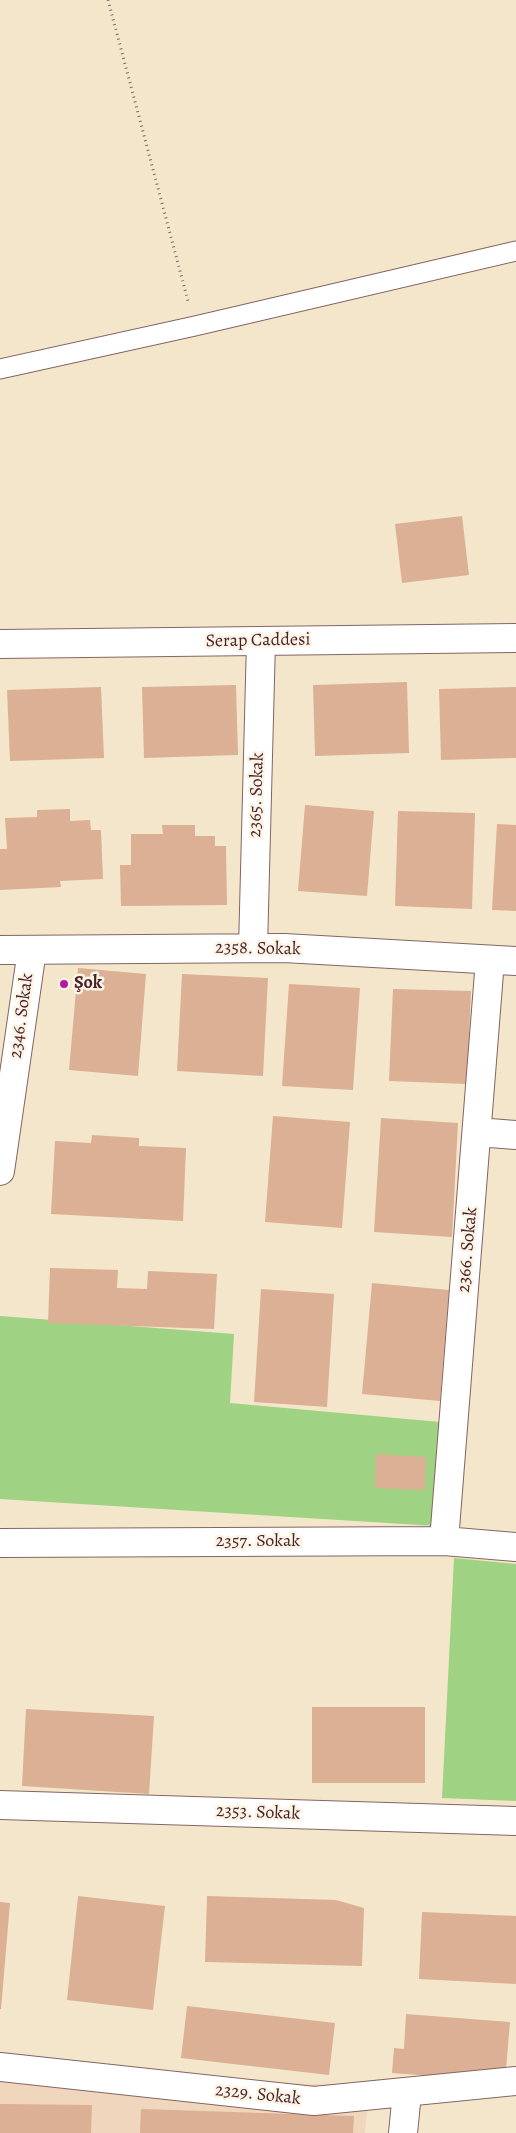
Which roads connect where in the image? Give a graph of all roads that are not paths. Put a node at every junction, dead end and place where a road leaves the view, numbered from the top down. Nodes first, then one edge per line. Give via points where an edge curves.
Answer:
1 (516, 250) edge
2 (0, 369) edge
3 (516, 638) edge
4 (261, 641) junction
5 (0, 644) edge
6 (253, 948) junction
7 (0, 950) edge
8 (32, 950) junction
9 (503, 960) edge
10 (477, 1132) junction
11 (516, 1135) edge
12 (0, 1170) edge
13 (444, 1541) junction
14 (0, 1542) edge
15 (516, 1547) edge
16 (0, 1805) edge
17 (516, 1821) edge
18 (0, 2067) edge
19 (516, 2081) edge
20 (407, 2092) junction
21 (403, 2133) edge

1 - 2 lane
3 - 4 street, Serap Caddesi
4 - 5 street, Serap Caddesi
4 - 6 street, 2365. Sokak
6 - 8 street, 2358. Sokak
6 - 9 street, 2358. Sokak
7 - 8 street, 2358. Sokak
8 - 12 street, 2346. Sokak
9 - 10 street, 2366. Sokak
10 - 11 street
10 - 13 street, 2366. Sokak
13 - 14 street, 2357. Sokak
13 - 15 street, 2357. Sokak
16 - 17 street, 2353. Sokak
18 - 20 street, 2329. Sokak via 314,2101
19 - 20 street, 2329. Sokak
20 - 21 street

